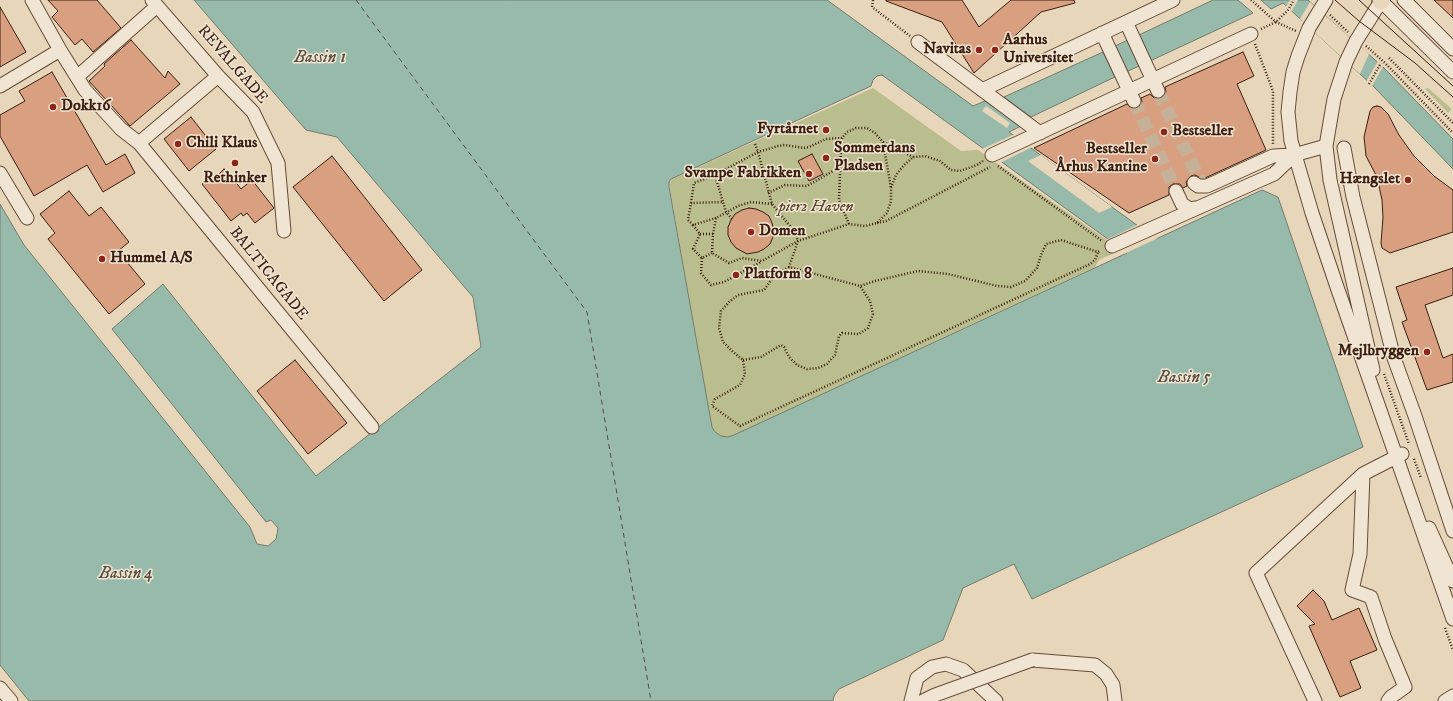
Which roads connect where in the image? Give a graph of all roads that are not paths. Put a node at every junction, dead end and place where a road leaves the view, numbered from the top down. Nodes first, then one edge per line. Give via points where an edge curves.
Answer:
1 (32, 0) edge
2 (1173, 0) edge
3 (1381, 0) edge
4 (1404, 0) edge
5 (154, 3) edge
6 (1322, 5) edge
7 (1126, 22) junction
8 (1102, 34) junction
9 (1252, 34) road end
10 (918, 42) road end
11 (1453, 49) edge
12 (60, 50) junction
13 (1453, 72) edge
14 (218, 76) junction
15 (77, 77) junction
16 (1155, 85) junction
17 (0, 86) edge
18 (982, 90) junction
19 (1131, 96) junction
20 (1040, 133) junction
21 (139, 143) junction
22 (1326, 146) junction
23 (1344, 148) dead end
24 (992, 155) road end
25 (1294, 155) junction
26 (0, 173) edge
27 (1199, 184) dead end
28 (1179, 190) tunnel mouth
29 (1196, 208) junction
30 (27, 218) dead end
31 (284, 231) dead end
32 (1110, 246) road end
33 (372, 427) dead end
34 (1399, 456) junction
35 (1363, 474) junction
36 (1453, 531) edge
37 (1453, 581) edge
38 (1453, 619) edge
39 (0, 688) edge
40 (1453, 696) edge
41 (11, 701) edge
42 (910, 701) edge
43 (923, 701) edge
44 (996, 701) edge
45 (1115, 701) edge
46 (1315, 701) edge
47 (1388, 701) edge
48 (1445, 701) edge

1 - 12 street, BALTICAGADE
2 - 7 street
3 - 13 street
3 - 22 street via 1356,40 1346,62 1334,99
4 - 11 street
5 - 14 street, REVALGADE
5 - 15 street
6 - 25 street via 1298,56 1290,92 1288,127
7 - 8 street
7 - 16 street
8 - 18 street
8 - 19 street
9 - 16 street
10 - 18 street
12 - 15 street, BALTICAGADE
12 - 17 street
14 - 21 street
14 - 31 street, REVALGADE via 253,112 278,163
15 - 21 street, BALTICAGADE via 85,90 121,129
16 - 19 street
18 - 20 street
19 - 20 street
20 - 24 street
21 - 33 street, BALTICAGADE
22 - 25 street
22 - 34 street via 1330,180 1374,375
23 - 36 street via 1353,197 1394,358 1416,416
25 - 27 street via 1273,156 1207,186
25 - 29 street via 1274,174
25 - 34 street via 1338,290
26 - 30 street
28 - 29 street via 1182,204
29 - 32 street
34 - 35 street
34 - 37 street
34 - 38 street
35 - 46 street via 1256,573
35 - 47 street via 1360,554 1352,590 1371,598 1404,687
39 - 41 street
40 - 48 street
42 - 44 street via 917,678 932,667 946,664 962,670
43 - 45 street, bridge via 1032,660 1095,664 1113,685

